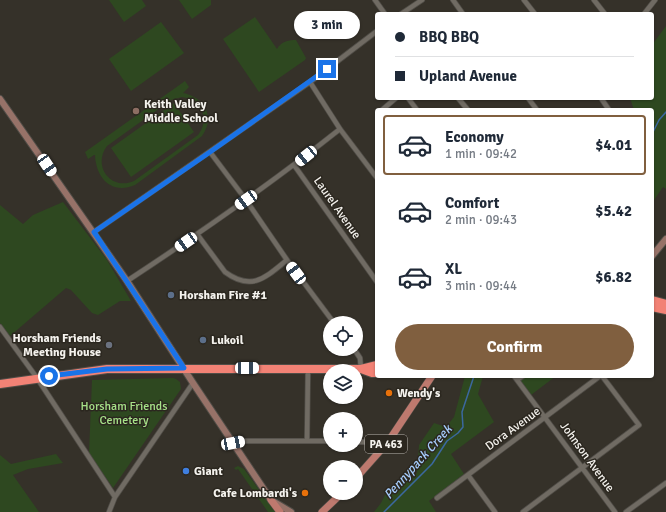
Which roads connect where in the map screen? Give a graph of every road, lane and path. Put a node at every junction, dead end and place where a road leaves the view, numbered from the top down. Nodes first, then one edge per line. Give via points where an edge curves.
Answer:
1 (375, 0) edge
2 (422, 0) edge
3 (453, 0) edge
4 (524, 0) edge
5 (594, 0) edge
6 (655, 0) edge
7 (384, 12) edge
8 (404, 12) edge
9 (462, 12) edge
10 (533, 12) edge
11 (603, 12) edge
12 (646, 12) edge
13 (375, 33) edge
14 (310, 82) junction
15 (0, 99) edge
16 (394, 100) edge
17 (460, 100) edge
18 (384, 108) edge
19 (466, 108) edge
20 (340, 129) junction
21 (210, 152) junction
22 (294, 165) junction
23 (375, 175) edge
24 (246, 200) junction
25 (94, 232) junction
26 (197, 234) junction
27 (666, 239) edge
28 (654, 254) edge
29 (287, 260) junction
30 (375, 279) edge
31 (127, 281) junction
32 (654, 301) edge
33 (666, 304) edge
34 (654, 307) edge
35 (666, 310) edge
36 (329, 316) edge
37 (0, 326) edge
38 (375, 366) edge
39 (184, 368) junction
40 (308, 368) junction
41 (323, 368) edge
42 (363, 368) edge
43 (363, 370) edge
44 (375, 374) edge
45 (37, 378) junction
46 (431, 378) edge
47 (515, 378) edge
48 (598, 378) edge
49 (603, 378) edge
50 (193, 383) junction
51 (0, 384) edge
52 (545, 418) junction
53 (308, 440) junction
54 (323, 441) edge
55 (363, 442) edge
56 (233, 443) junction
57 (382, 449) junction
58 (581, 468) junction
59 (363, 470) edge
60 (468, 475) junction
61 (666, 483) edge
62 (115, 497) junction
63 (437, 498) dead end
64 (271, 500) junction
65 (335, 500) edge
66 (326, 510) edge
67 (109, 512) edge
68 (280, 512) edge
69 (290, 512) edge
70 (495, 512) edge
71 (523, 512) edge
72 (615, 512) edge
73 (626, 512) edge

1 - 7 street
2 - 8 street
3 - 9 street
4 - 10 street
5 - 11 street
6 - 12 street
13 - 14 street
14 - 20 street
14 - 21 street
15 - 25 street
16 - 18 street
17 - 19 street
20 - 22 street
20 - 23 street
21 - 24 street
21 - 25 street
22 - 24 street
22 - 30 street, Laurel Avenue
24 - 26 street
24 - 29 street
25 - 31 street
26 - 29 street via 225,272 240,280 256,281 265,278
26 - 31 street
27 - 28 street
29 - 36 street
31 - 39 street
32 - 33 highway
34 - 35 highway
37 - 45 street
38 - 42 highway
39 - 40 highway
39 - 45 highway via 107,369
39 - 50 street
40 - 41 highway
40 - 53 street
43 - 44 highway
45 - 51 highway
45 - 62 street
46 - 57 main road, PA 463
47 - 52 street, Johnson Avenue
48 - 52 street, Dora Avenue
49 - 58 street via 639,426
50 - 56 street
50 - 62 street
52 - 58 street, Johnson Avenue
52 - 60 street, Dora Avenue
53 - 54 street
53 - 56 street
55 - 57 street via 371,442
56 - 64 street
57 - 59 main road, PA 463
58 - 71 street
58 - 72 street, Johnson Avenue
60 - 63 street, Dora Avenue
60 - 70 street
61 - 73 street
62 - 67 street
64 - 68 main road
64 - 69 street
65 - 66 main road

